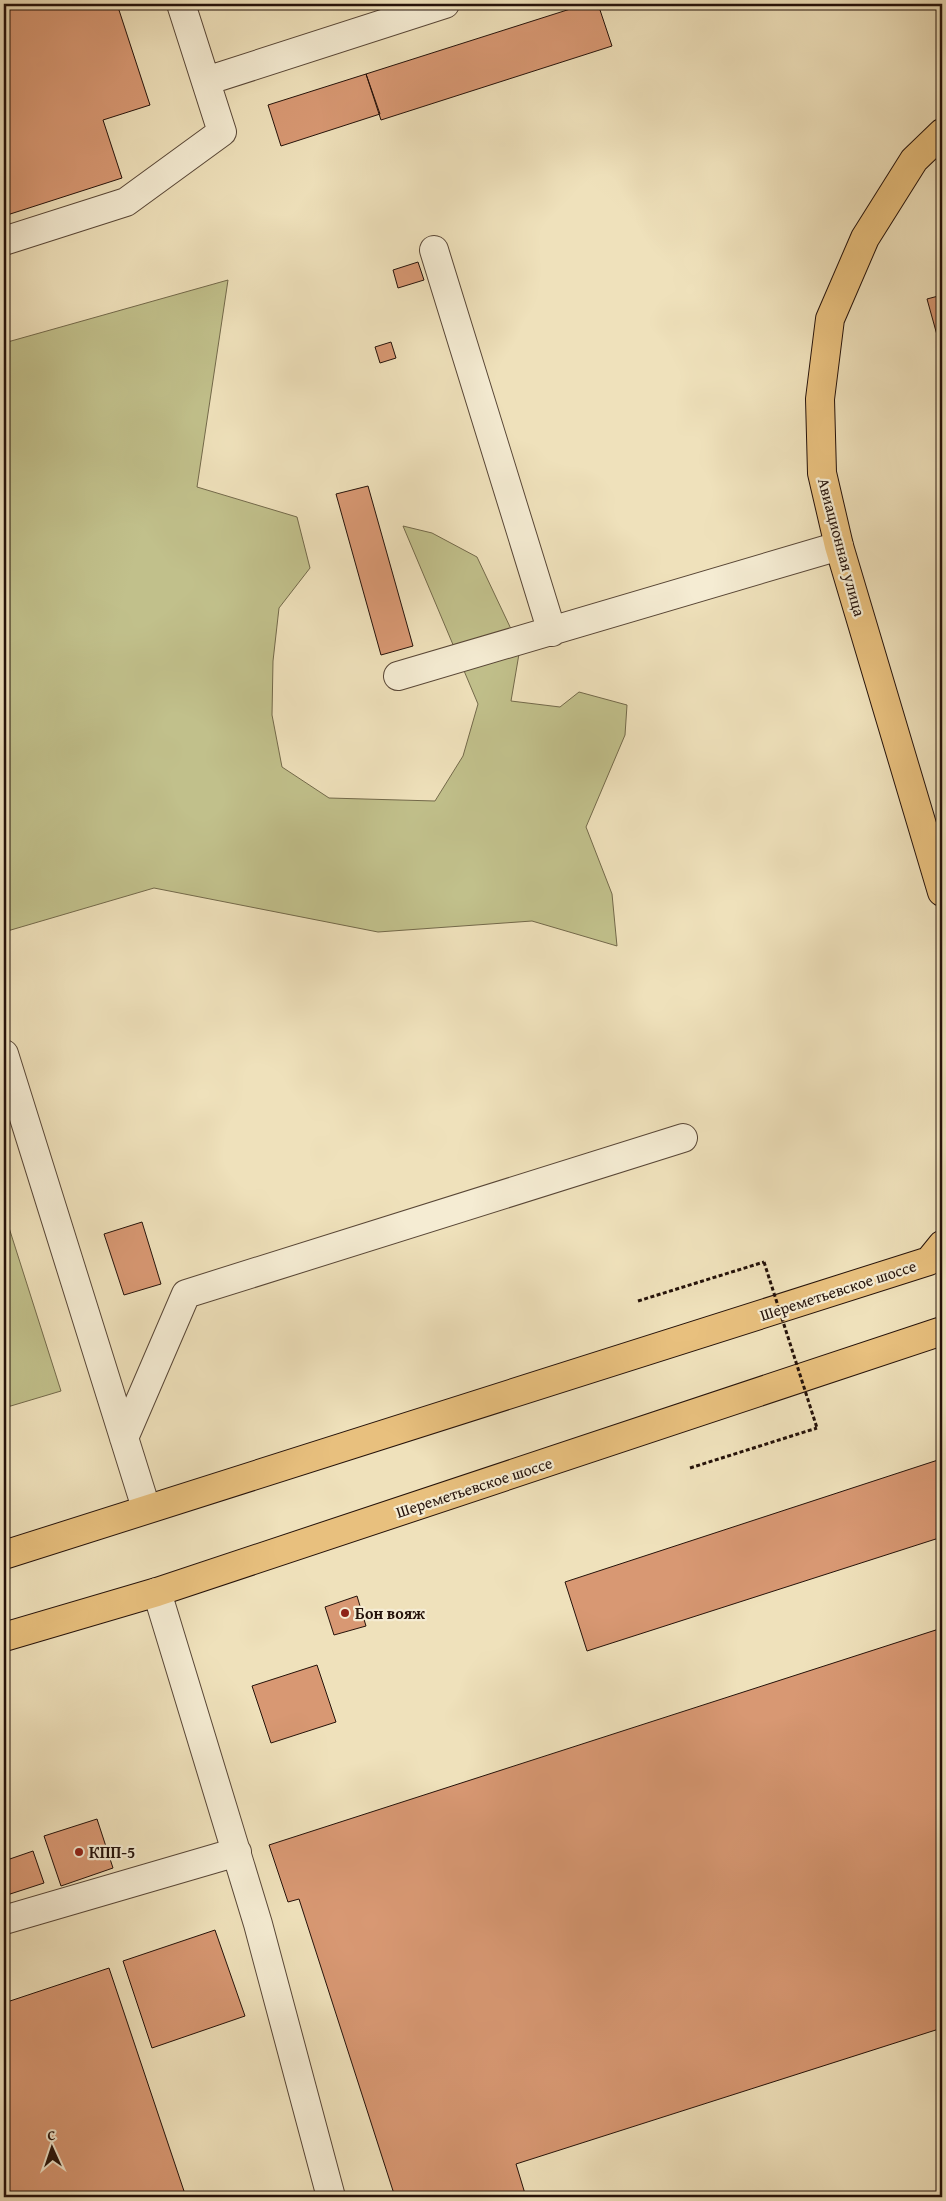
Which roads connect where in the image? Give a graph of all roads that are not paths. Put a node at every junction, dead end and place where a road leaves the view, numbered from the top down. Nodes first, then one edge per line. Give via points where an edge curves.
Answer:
1 (181, 4) edge
2 (445, 4) edge
3 (206, 82) junction
4 (942, 133) edge
5 (4, 242) edge
6 (434, 250) dead end
7 (839, 546) junction
8 (552, 632) junction
9 (398, 676) dead end
10 (942, 892) edge
11 (4, 1054) edge
12 (683, 1138) dead end
13 (936, 1253) edge
14 (942, 1331) edge
15 (124, 1438) junction
16 (146, 1508) junction
17 (4, 1555) edge
18 (157, 1592) junction
19 (4, 1637) edge
20 (237, 1852) junction
21 (4, 1920) edge
22 (331, 2197) edge

1 - 3 lane
2 - 3 lane
3 - 5 lane via 222,132 126,202
4 - 7 main road, Авиационная улица via 914,160 865,238 830,319 820,399 822,464
6 - 8 lane
7 - 8 lane
7 - 10 main road, Авиационная улица
8 - 9 lane
11 - 15 lane
12 - 15 lane via 186,1294
13 - 16 main road, Шереметьевское шоссе
14 - 18 main road, Шереметьевское шоссе
15 - 16 lane
16 - 17 main road, Шереметьевское шоссе
18 - 19 main road, Шереметьевское шоссе
18 - 20 lane
20 - 21 lane
20 - 22 lane

